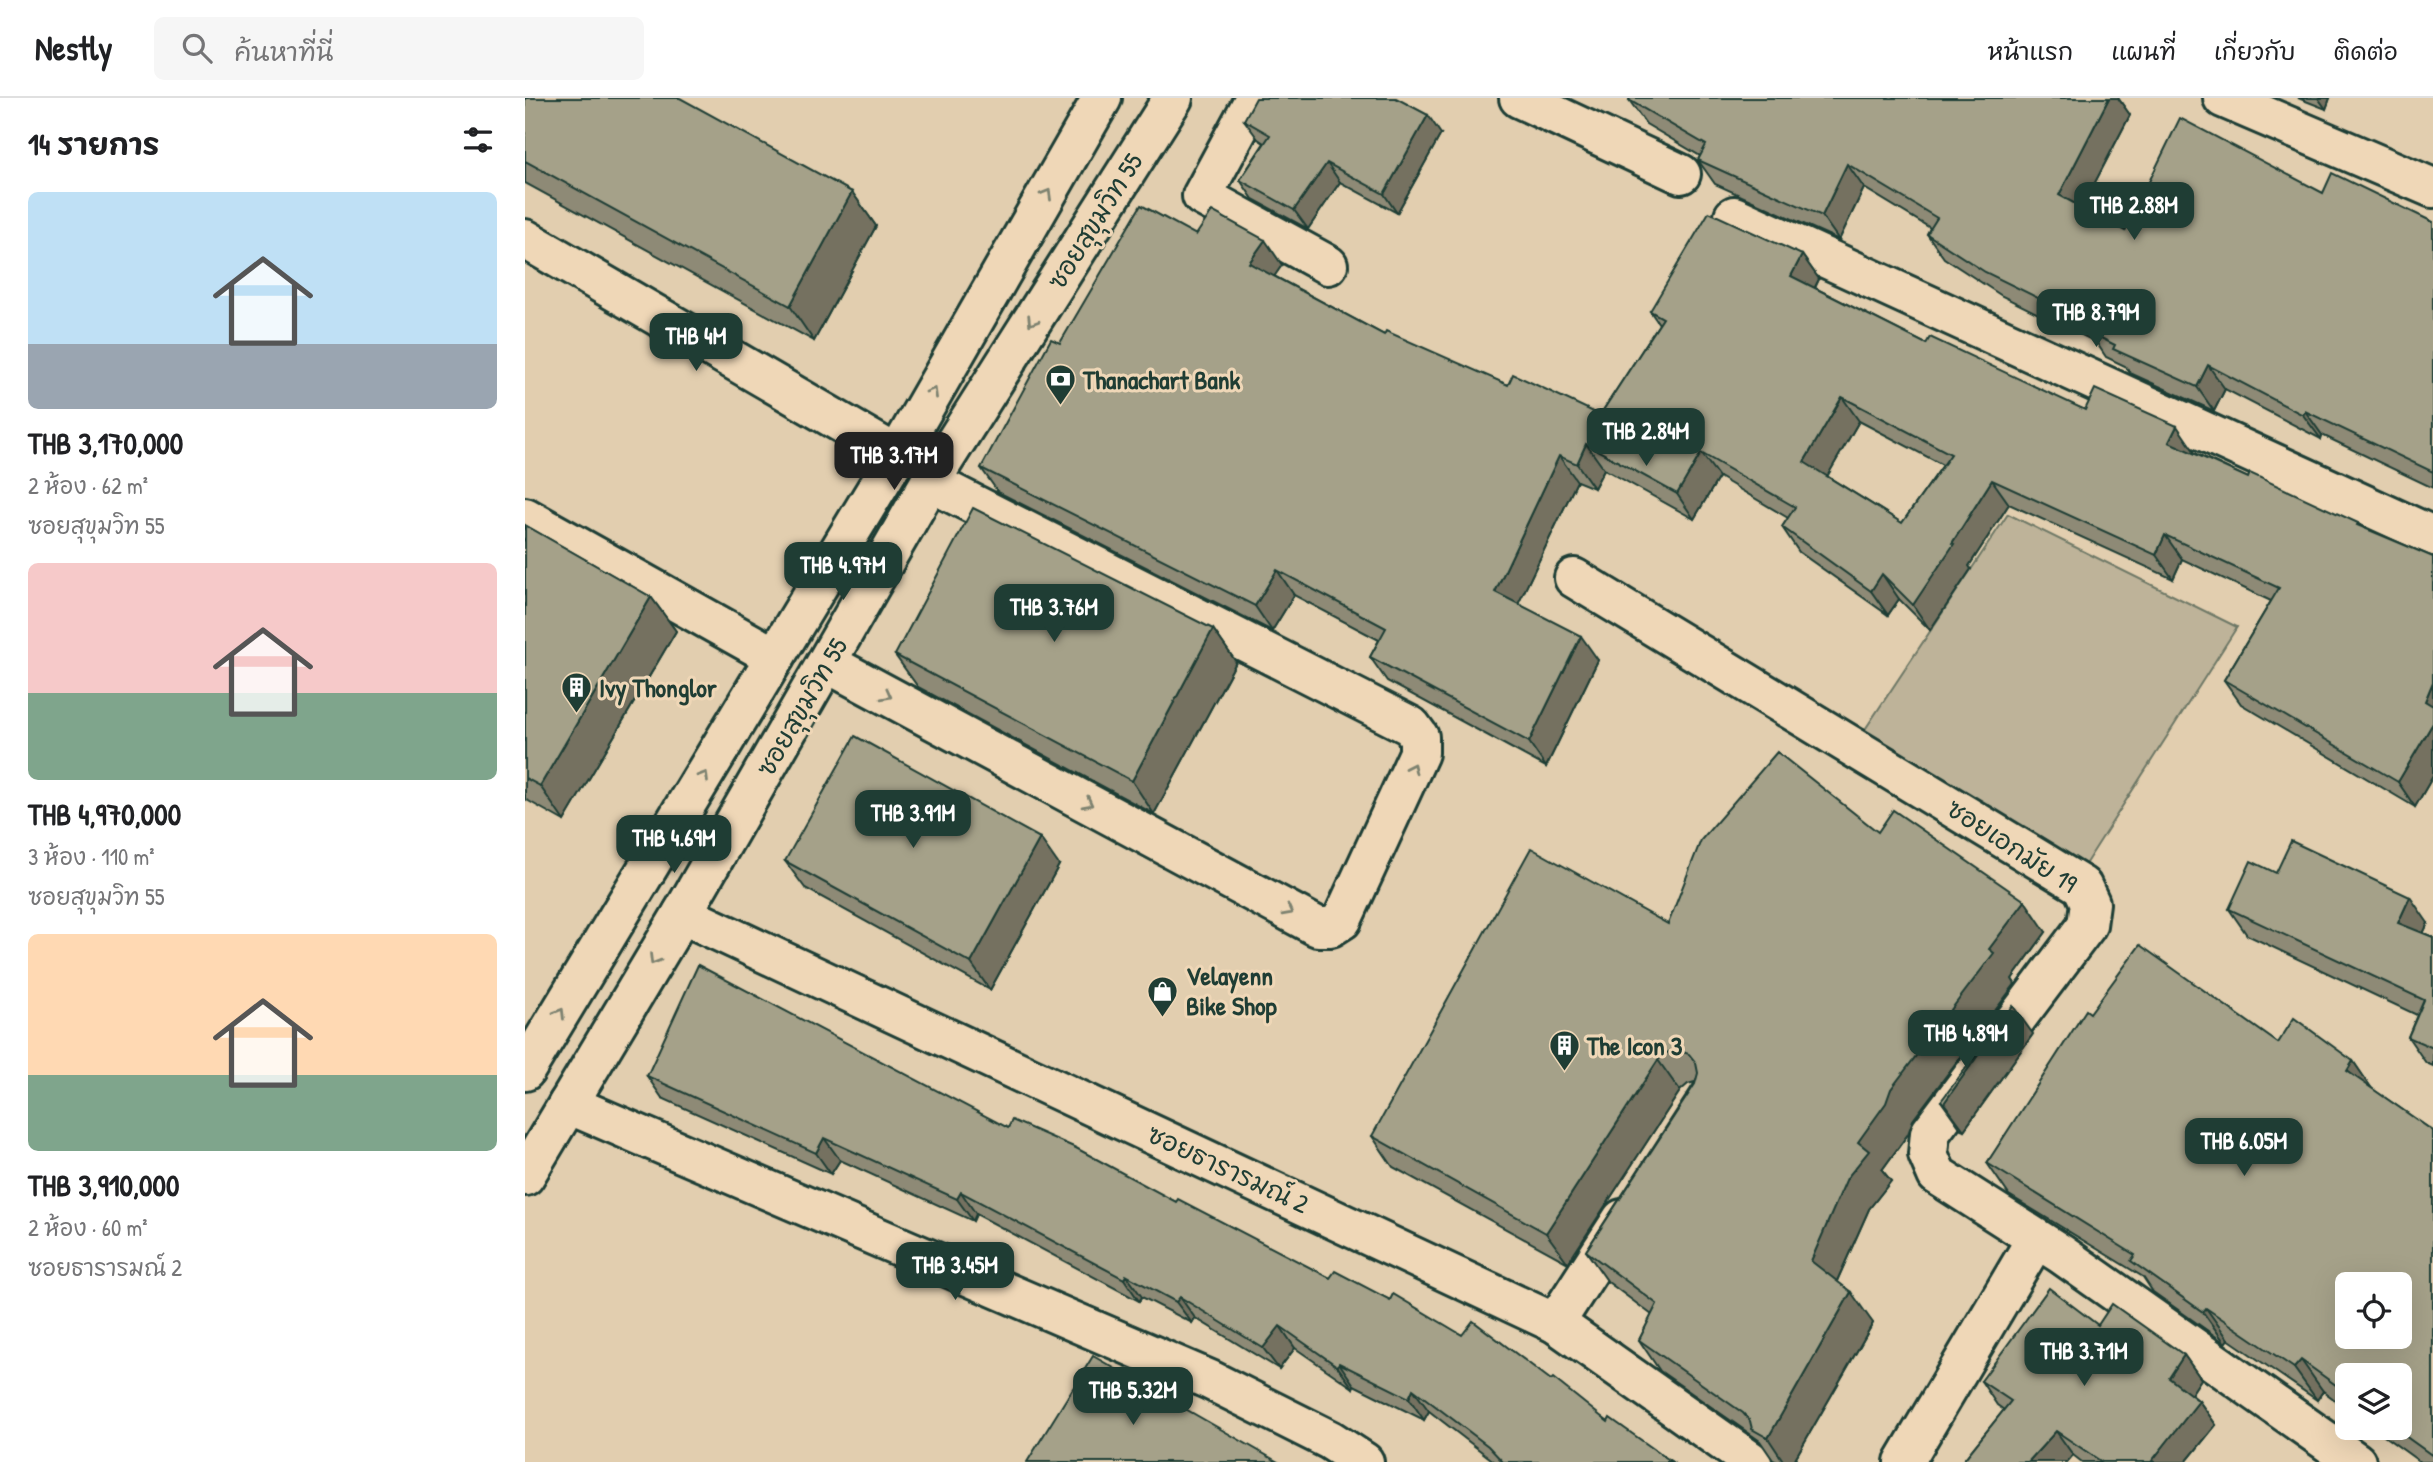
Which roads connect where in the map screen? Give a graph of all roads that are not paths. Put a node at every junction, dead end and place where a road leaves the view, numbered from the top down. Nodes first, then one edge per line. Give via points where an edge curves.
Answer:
1 (1102, 98) edge
2 (1173, 98) edge
3 (1255, 98) edge
4 (1519, 98) edge
5 (2223, 98) edge
6 (1681, 174) dead end
7 (2433, 188) edge
8 (1734, 216) dead end
9 (525, 239) edge
10 (1328, 265) dead end
11 (897, 455) junction
12 (930, 482) junction
13 (525, 517) edge
14 (2433, 536) edge
15 (1574, 578) dead end
16 (775, 657) junction
17 (827, 663) junction
18 (636, 888) junction
19 (682, 914) junction
20 (525, 1071) edge
21 (568, 1104) junction
22 (528, 1165) edge
23 (1637, 1196) edge
24 (2036, 1238) junction
25 (1555, 1323) junction
26 (1364, 1462) edge
27 (1752, 1462) edge
28 (1904, 1462) edge
29 (2356, 1462) edge

11 -> 1 street, ซอยสุขุมวิท 55
2 -> 12 street, ซอยสุขุมวิท 55
3 - 10 street via 1202,196
4 - 6 street
5 - 7 street
8 - 14 street
9 - 11 street
11 - 12 street
11 - 16 street, ซอยสุขุมวิท 55
12 - 17 street, ซอยสุขุมวิท 55
17 -> 12 street via 1318,926 1331,927 1342,920 1419,753 1419,737 1411,726
13 - 16 street
15 - 24 street, ซอยเอกมัย 19 via 2083,886 2090,903 2087,925 1930,1133 1928,1154 1937,1175
18 -> 16 street, ซอยสุขุมวิท 55
17 - 19 street, ซอยสุขุมวิท 55
18 - 19 street, ซอยธารารมณ์ 2
20 -> 18 street, ซอยสุขุมวิท 55
19 -> 21 street, ซอยสุขุมวิท 55
19 - 25 street, ซอยธารารมณ์ 2
21 - 22 street, ซอยสุขุมวิท 55
21 - 26 street via 1210,1380 1331,1440
23 - 25 street
24 - 28 street
24 - 29 street, ซอยเอกมัย 19
25 - 27 street, ซอยธารารมณ์ 2

